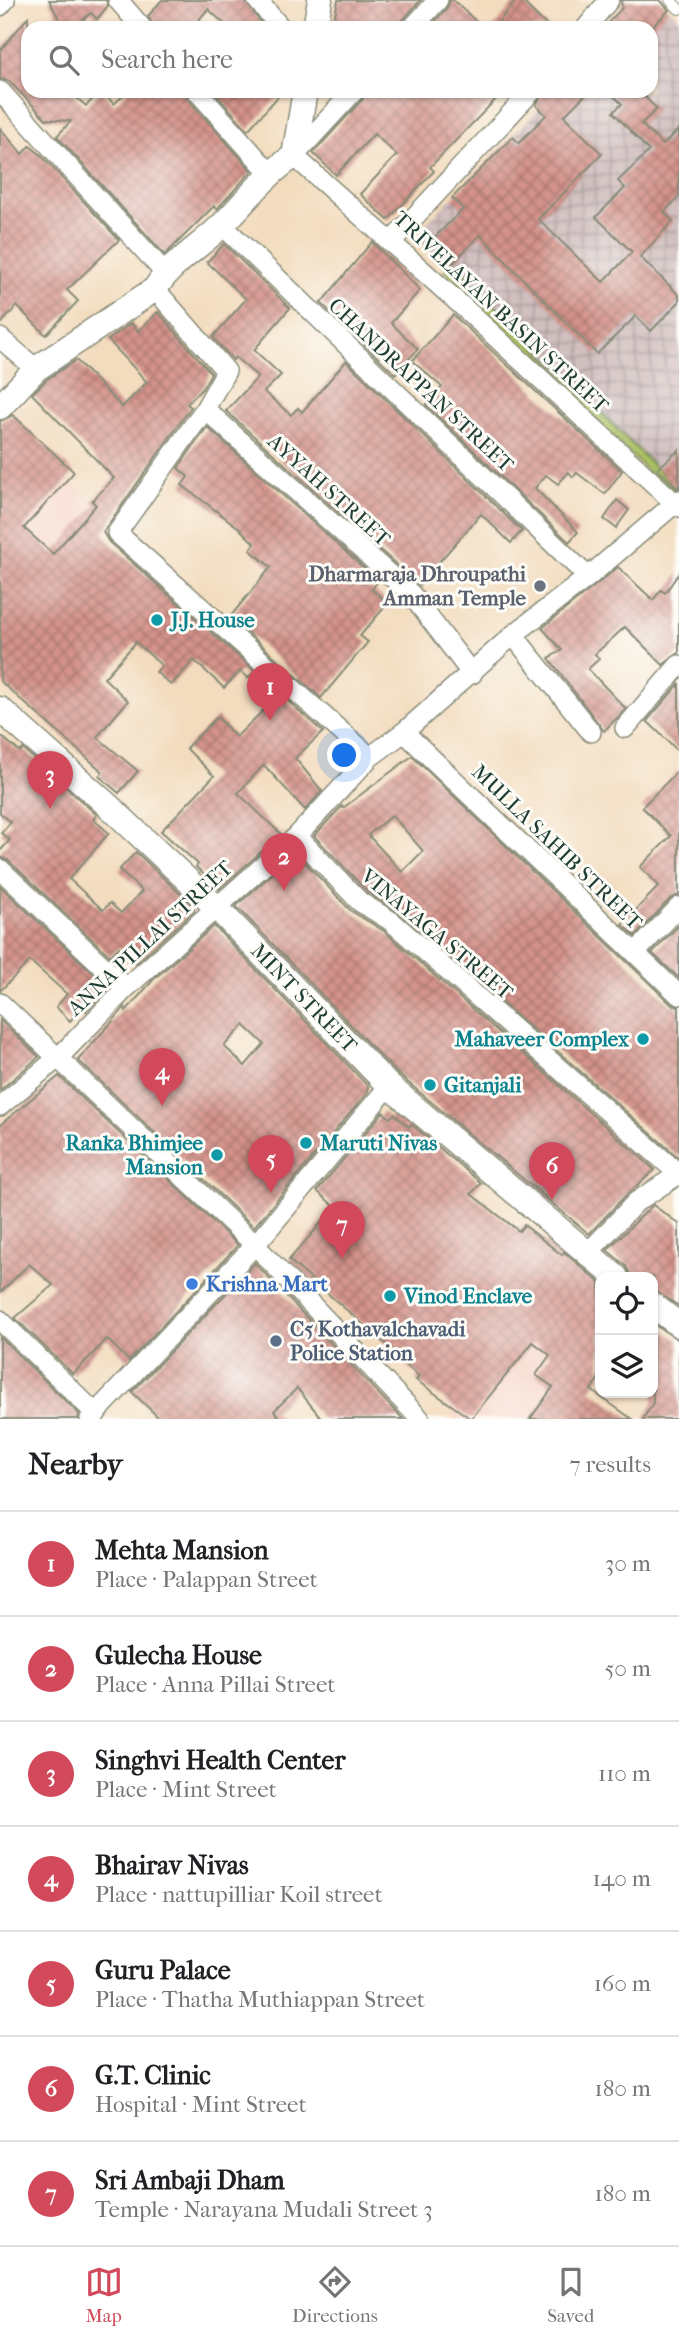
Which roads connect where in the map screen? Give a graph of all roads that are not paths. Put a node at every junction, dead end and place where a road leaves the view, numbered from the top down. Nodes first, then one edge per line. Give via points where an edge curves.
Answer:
1 (5, 0) edge
2 (118, 0) edge
3 (257, 0) edge
4 (320, 0) edge
5 (438, 0) edge
6 (609, 0) edge
7 (670, 0) edge
8 (0, 6) edge
9 (679, 9) edge
10 (136, 21) edge
11 (275, 21) edge
12 (316, 21) edge
13 (418, 21) edge
14 (592, 21) edge
15 (0, 91) edge
16 (203, 98) edge
17 (304, 98) edge
18 (348, 98) edge
19 (525, 98) edge
20 (294, 156) junction
21 (269, 172) junction
22 (222, 225) junction
23 (391, 242) junction
24 (160, 281) junction
25 (0, 338) edge
26 (36, 369) junction
27 (0, 407) edge
28 (205, 409) junction
29 (678, 504) edge
30 (588, 577) junction
31 (513, 635) junction
32 (679, 665) edge
33 (472, 674) junction
34 (0, 709) edge
35 (625, 728) dead end
36 (404, 732) junction
37 (591, 732) dead end
38 (370, 757) junction
39 (297, 836) junction
40 (0, 869) edge
41 (215, 906) junction
42 (679, 906) edge
43 (636, 953) junction
44 (126, 988) junction
45 (679, 995) edge
46 (0, 1003) edge
47 (59, 1057) junction
48 (389, 1086) junction
49 (0, 1105) edge
50 (679, 1174) edge
51 (255, 1245) junction
52 (586, 1255) junction
53 (609, 1272) edge
54 (658, 1310) edge
55 (0, 1320) edge
56 (679, 1325) edge
57 (93, 1417) edge
58 (420, 1419) edge

1 - 8 street
2 - 10 street
3 - 11 street
4 - 12 street
5 - 13 street
6 - 14 street
7 - 9 lane
15 - 24 street
16 - 21 street
17 - 20 street
18 - 20 street
19 - 23 street
20 - 21 street
20 - 23 street, TRIVELAYAN BASIN STREET
21 - 22 street
22 - 24 street
22 - 30 street, CHANDRAPPAN STREET
23 - 29 street, TRIVELAYAN BASIN STREET
24 - 26 street
24 - 28 street via 225,366
25 - 26 street
26 - 27 street
28 - 33 street, AYYAH STREET via 411,594
28 - 38 street via 117,534
29 - 30 street, ANNA PILLAI STREET
30 - 31 street, ANNA PILLAI STREET
31 - 33 street, ANNA PILLAI STREET
31 - 37 street
32 - 35 street
33 - 36 street, ANNA PILLAI STREET
34 - 41 street, MINT STREET
36 - 38 street, ANNA PILLAI STREET
36 - 43 street, MULLA SAHIB STREET
38 - 39 street, ANNA PILLAI STREET
39 - 41 street, ANNA PILLAI STREET
39 - 50 street, VINAYAGA STREET via 360,902 391,921
40 - 44 street
41 - 44 street, ANNA PILLAI STREET
41 - 48 street, MINT STREET
42 - 43 street
43 - 45 street, MULLA SAHIB STREET
44 - 47 street, ANNA PILLAI STREET
46 - 47 street
47 - 49 street, ANNA PILLAI STREET
47 - 51 street
48 - 51 street
48 - 52 street, MINT STREET
50 - 52 street via 636,1202
51 - 57 street
51 - 58 street
52 - 53 street, MINT STREET
54 - 56 street
55 - 57 street

